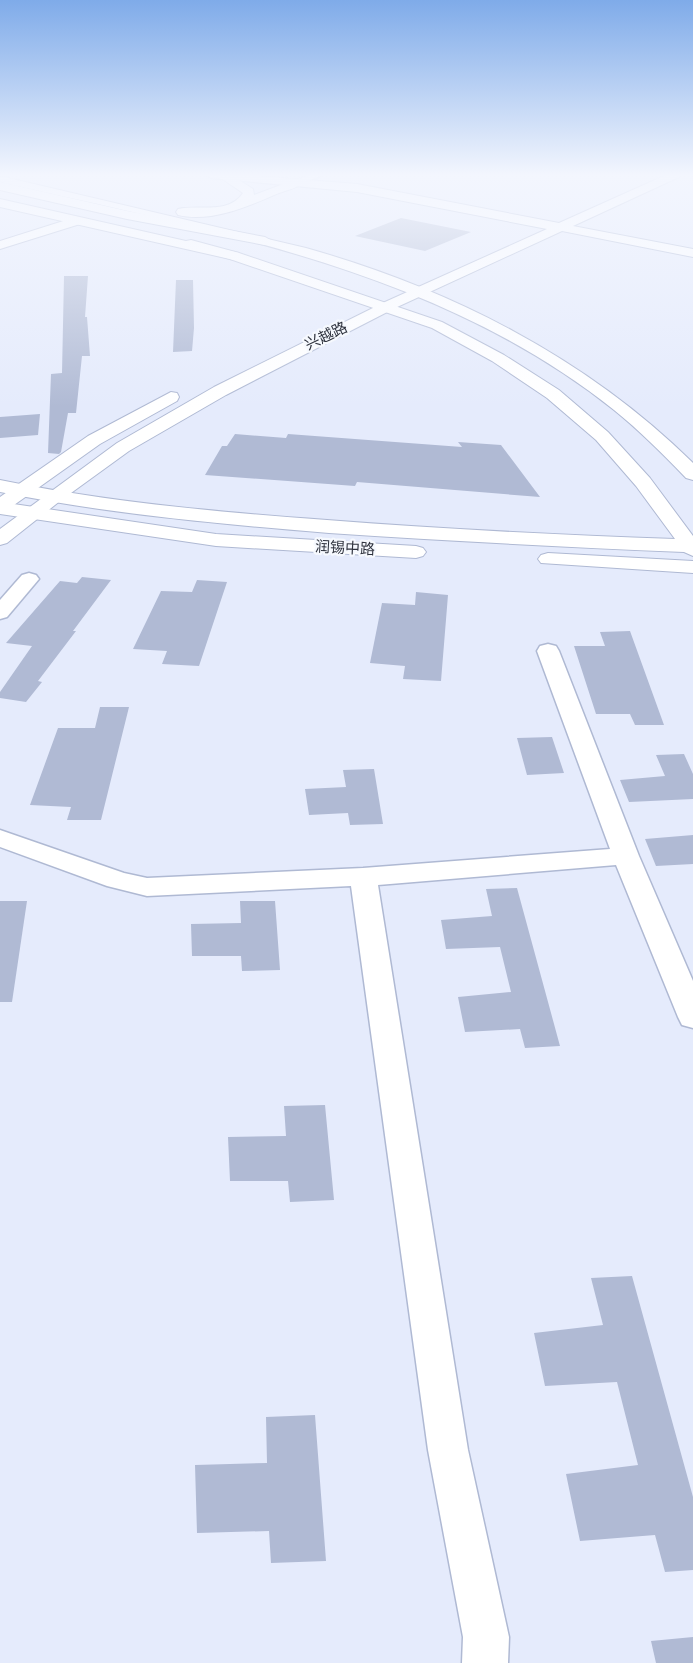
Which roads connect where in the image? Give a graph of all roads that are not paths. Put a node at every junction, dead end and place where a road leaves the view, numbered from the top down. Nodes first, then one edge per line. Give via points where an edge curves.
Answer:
1 (219, 253) edge
2 (222, 253) edge
3 (306, 253) edge
4 (473, 253) edge
5 (504, 253) edge
6 (234, 256) junction
7 (400, 285) junction
8 (418, 292) junction
9 (367, 300) junction
10 (350, 308) dead end
11 (385, 308) junction
12 (186, 389) dead end
13 (693, 474) edge
14 (0, 486) edge
15 (23, 490) junction
16 (53, 497) junction
17 (0, 507) edge
18 (33, 513) junction
19 (0, 539) edge
20 (692, 547) edge
21 (693, 567) edge
22 (29, 579) dead end
23 (0, 613) edge
24 (548, 652) dead end
25 (0, 838) edge
26 (626, 856) junction
27 (364, 876) junction
28 (693, 1017) edge
29 (485, 1663) edge

1 - 6 main road
2 - 6 main road
3 - 7 main road
4 - 7 main road, 兴越路
5 - 8 main road, 兴越路
6 - 9 main road
7 - 8 main road
7 - 9 main road, 兴越路
8 - 11 main road, 兴越路
8 - 13 main road via 538,351 585,381 630,414
9 - 10 main road, 兴越路
9 - 11 main road
11 - 16 main road, 兴越路 via 220,391 123,447
11 - 20 main road via 436,326 498,358 553,394 602,436 643,482
12 - 15 main road via 94,440
14 - 15 main road, 润锡中路
15 - 16 main road, 润锡中路
15 - 17 main road
16 - 18 main road, 兴越路
16 - 20 main road, 润锡中路 via 259,522 486,538
17 - 18 main road, 润锡中路
18 - 19 main road, 兴越路
18 - 21 main road, 润锡中路 via 216,540
22 - 23 street
24 - 26 street
25 - 27 street via 146,888
26 - 27 street
26 - 28 street
27 - 29 street via 448,1450 486,1637

